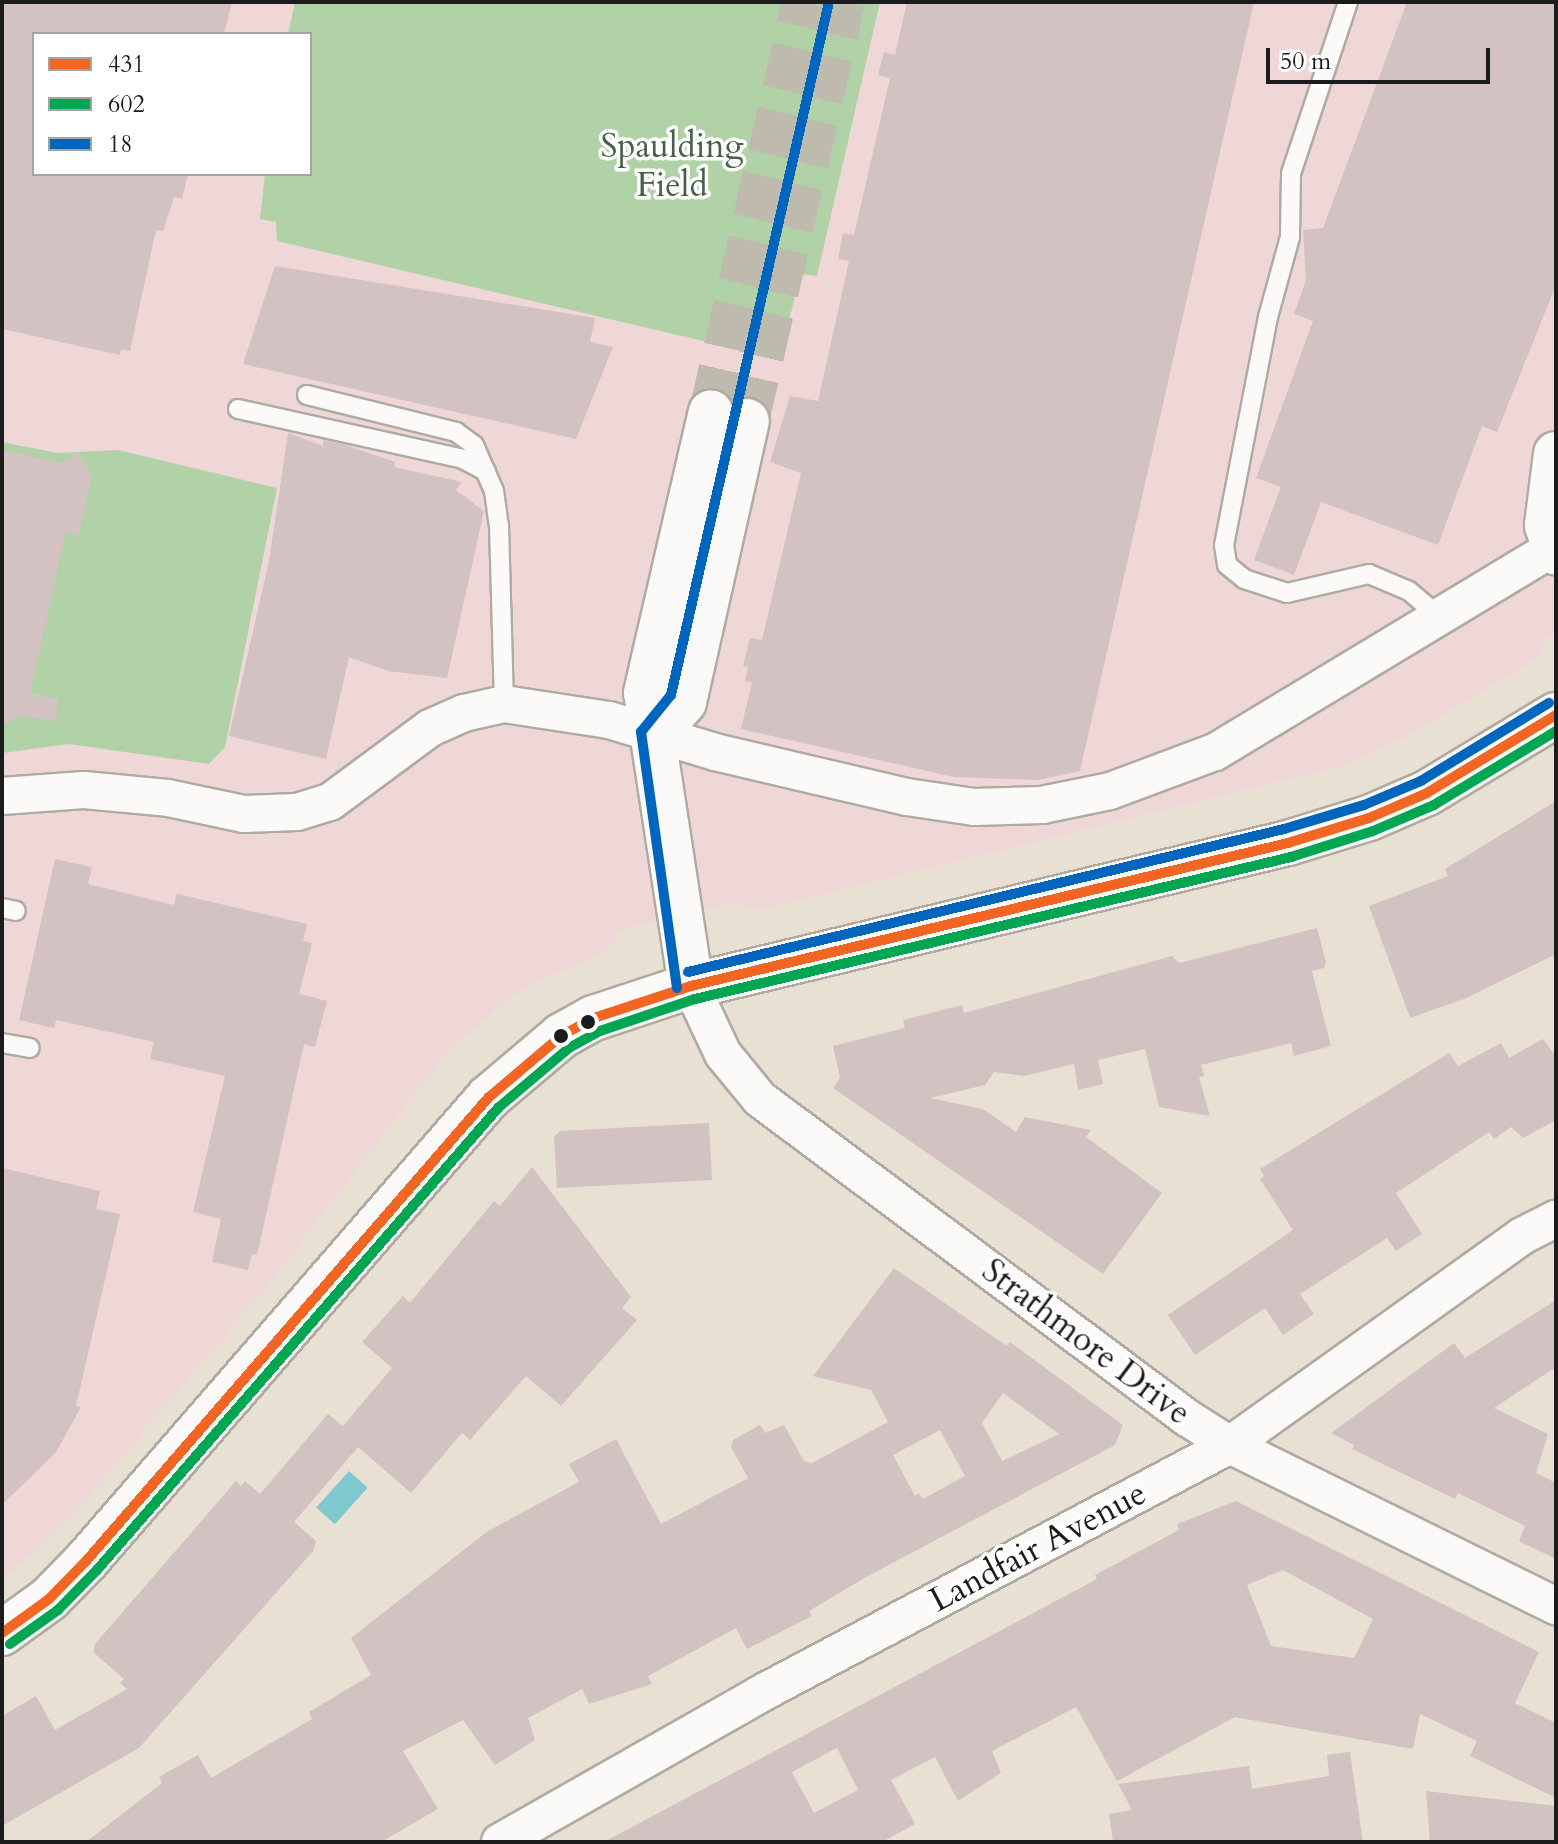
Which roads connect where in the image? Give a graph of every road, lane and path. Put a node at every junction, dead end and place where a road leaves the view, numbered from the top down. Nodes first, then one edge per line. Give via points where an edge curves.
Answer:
1 (1348, 2) edge
2 (307, 395) dead end
3 (238, 409) dead end
4 (729, 417) tunnel mouth
5 (1556, 454) edge
6 (486, 471) junction
7 (1555, 551) edge
8 (1441, 618) junction
9 (504, 704) junction
10 (1556, 715) edge
11 (655, 734) junction
12 (2, 796) edge
13 (691, 986) junction
14 (2, 1043) edge
15 (30, 1048) dead end
16 (1556, 1219) edge
17 (1230, 1445) junction
18 (1556, 1606) edge
19 (2, 1633) edge
20 (500, 1842) edge

1 - 8 lane via 1291,173 1290,237 1268,317 1224,545 1227,565 1244,579 1287,593 1369,574 1409,591
2 - 6 lane via 456,432 474,445
3 - 6 lane via 463,459
4 - 11 street via 684,702
5 - 7 street via 1548,491
6 - 9 lane via 499,525
7 - 8 street
8 - 11 street via 1215,752 1110,791 1042,805 974,807 907,797
9 - 11 street via 540,706
9 - 12 street via 430,728 330,802 297,812 244,814 168,798 84,790
10 - 13 street via 1427,793 1369,818 1273,847
11 - 13 street
13 - 17 street, Strathmore Drive via 723,1054 760,1099
13 - 19 street via 594,1018 524,1064 488,1098 87,1560 49,1599
14 - 15 lane
16 - 17 street, Landfair Avenue via 1522,1236
17 - 18 street, Strathmore Drive
17 - 20 street, Landfair Avenue via 760,1694

